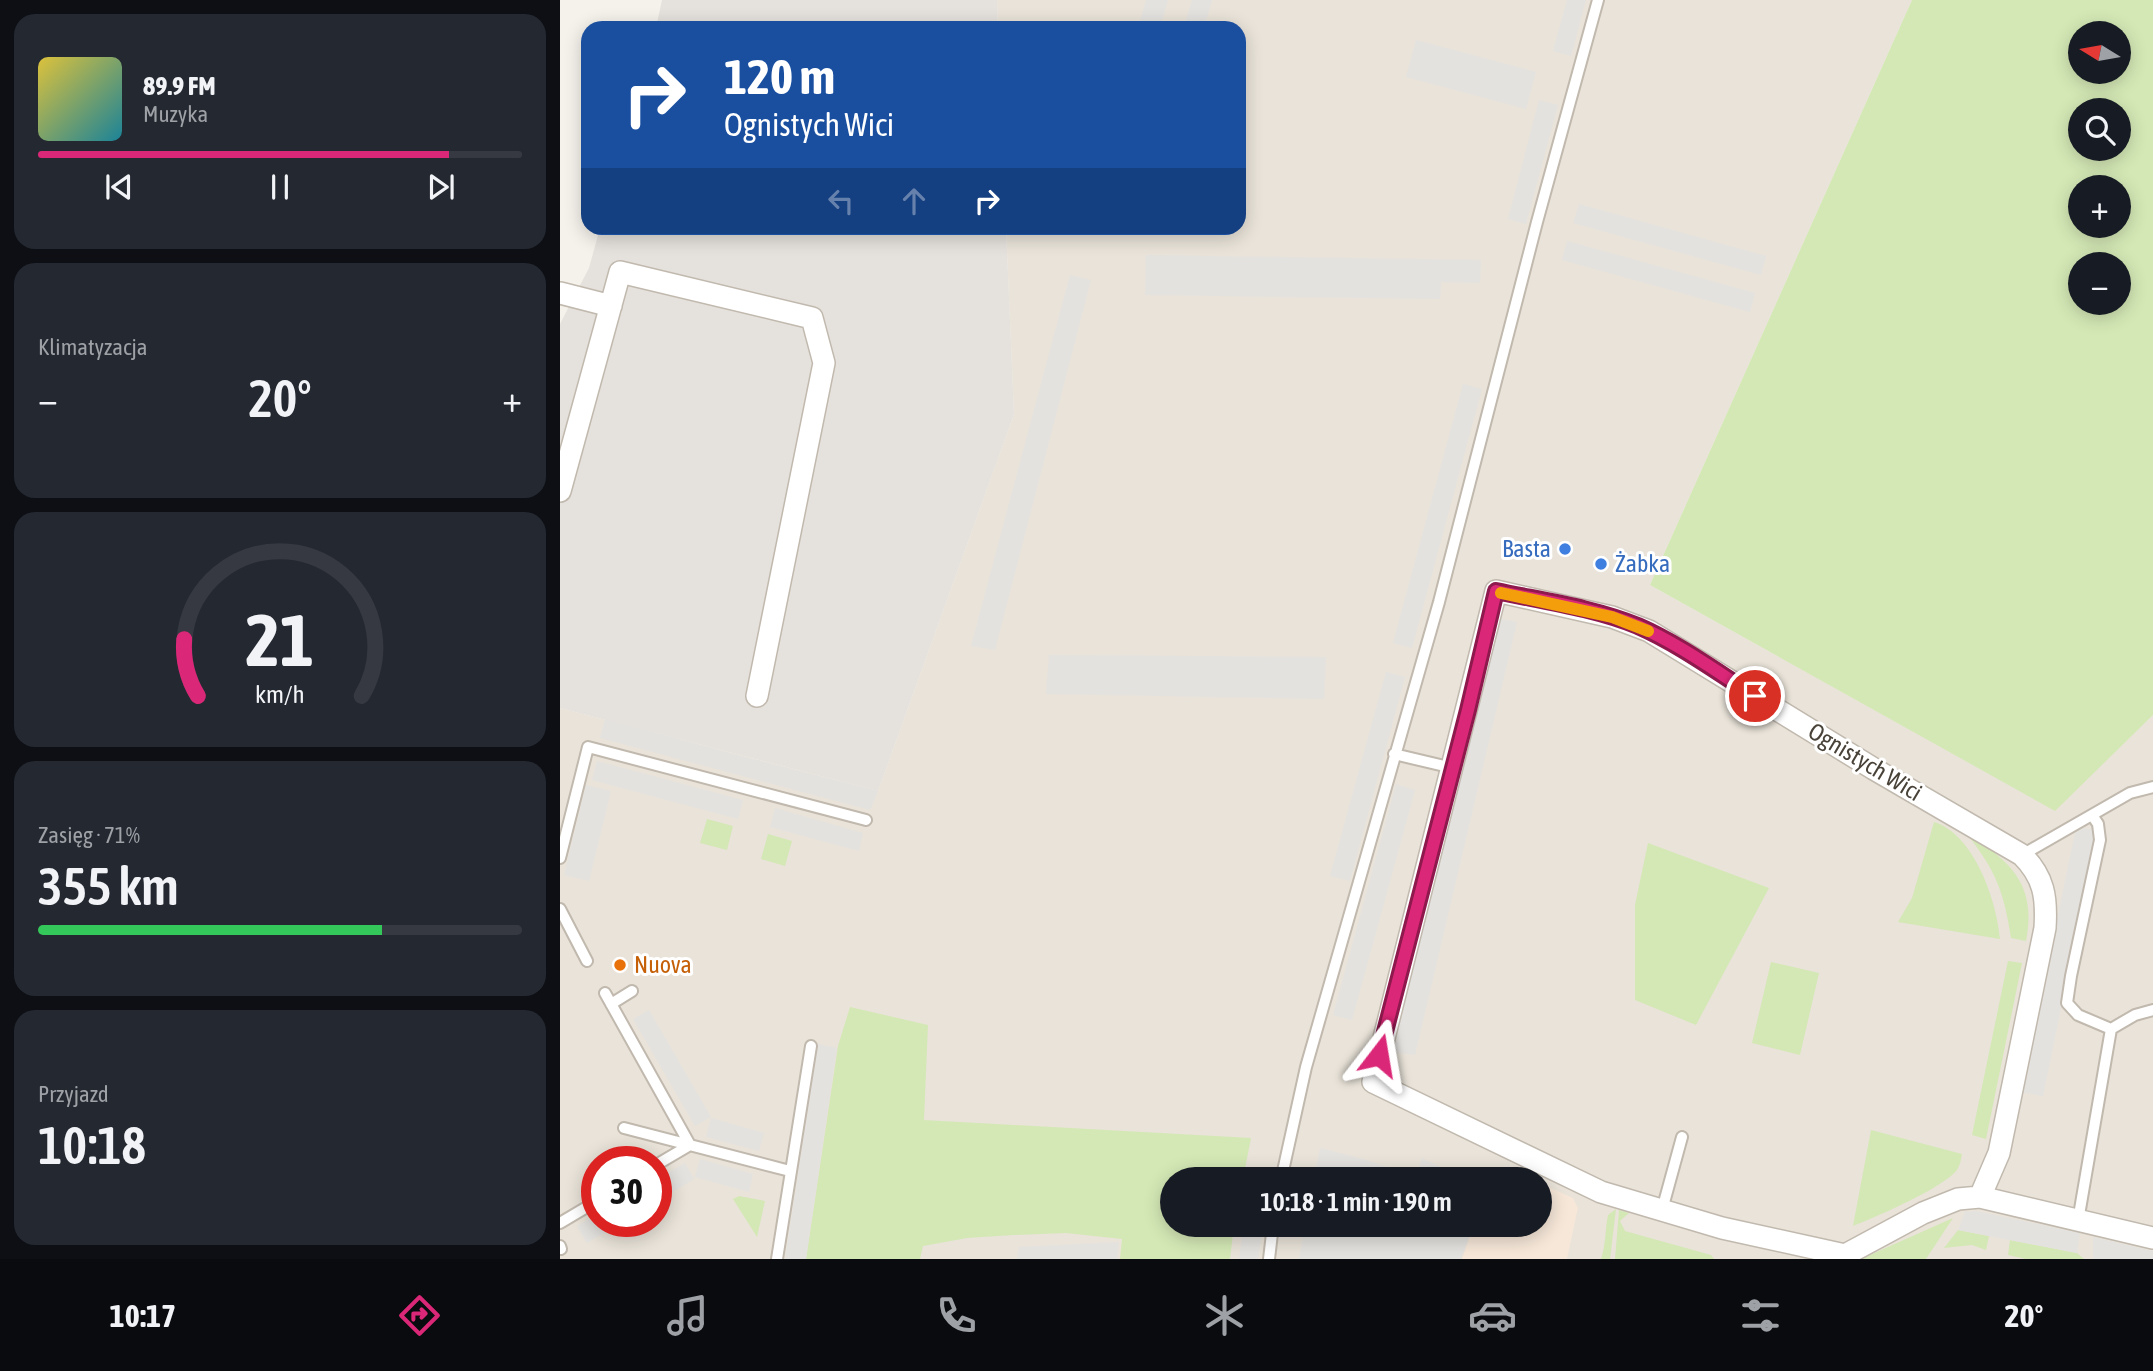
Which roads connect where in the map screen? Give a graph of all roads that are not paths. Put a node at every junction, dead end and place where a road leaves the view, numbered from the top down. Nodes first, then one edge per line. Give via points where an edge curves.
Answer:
1 (1598, 0) edge
2 (560, 293) edge
3 (611, 306) junction
4 (560, 491) edge
5 (757, 696) dead end
6 (1394, 754) junction
7 (1453, 768) junction
8 (2153, 788) edge
9 (2092, 815) junction
10 (866, 820) dead end
11 (2022, 855) junction
12 (560, 858) edge
13 (560, 909) edge
14 (587, 961) dead end
15 (632, 991) dead end
16 (605, 993) dead end
17 (611, 1004) junction
18 (2153, 1010) edge
19 (2111, 1029) junction
20 (811, 1046) dead end
21 (624, 1128) dead end
22 (1682, 1137) dead end
23 (690, 1145) junction
24 (672, 1156) edge
25 (1284, 1167) edge
26 (790, 1171) junction
27 (1971, 1198) junction
28 (1662, 1210) junction
29 (581, 1211) edge
30 (2078, 1221) junction
31 (560, 1223) edge
32 (1272, 1237) edge
33 (2153, 1238) edge
34 (1845, 1257) edge
35 (777, 1259) edge
36 (1269, 1259) edge

1 - 6 lane via 1439,602
2 - 3 street
3 - 4 street
3 - 5 street via 620,272 812,318 824,363
6 - 7 lane
6 - 25 lane via 1306,1067
7 - 11 street, Ognistych Wici via 1496,591 1612,617 1649,632
7 - 28 street, Ognistych Wici via 1373,1082 1592,1188
8 - 9 lane via 2130,793
9 - 11 lane
9 - 19 lane via 2100,840 2067,1003 2088,1021
10 - 12 lane via 588,747
11 - 27 street, Ognistych Wici via 2043,883 2045,928 1999,1153
13 - 14 lane
15 - 17 lane
16 - 17 lane
17 - 23 lane
18 - 19 lane
19 - 30 lane
20 - 26 lane
21 - 23 lane
22 - 28 lane
23 - 24 lane
23 - 26 lane
26 - 35 lane
27 - 30 street
27 - 34 street, Ognistych Wici via 1923,1213
28 - 34 street, Ognistych Wici
29 - 31 lane
30 - 33 street
32 - 36 lane

